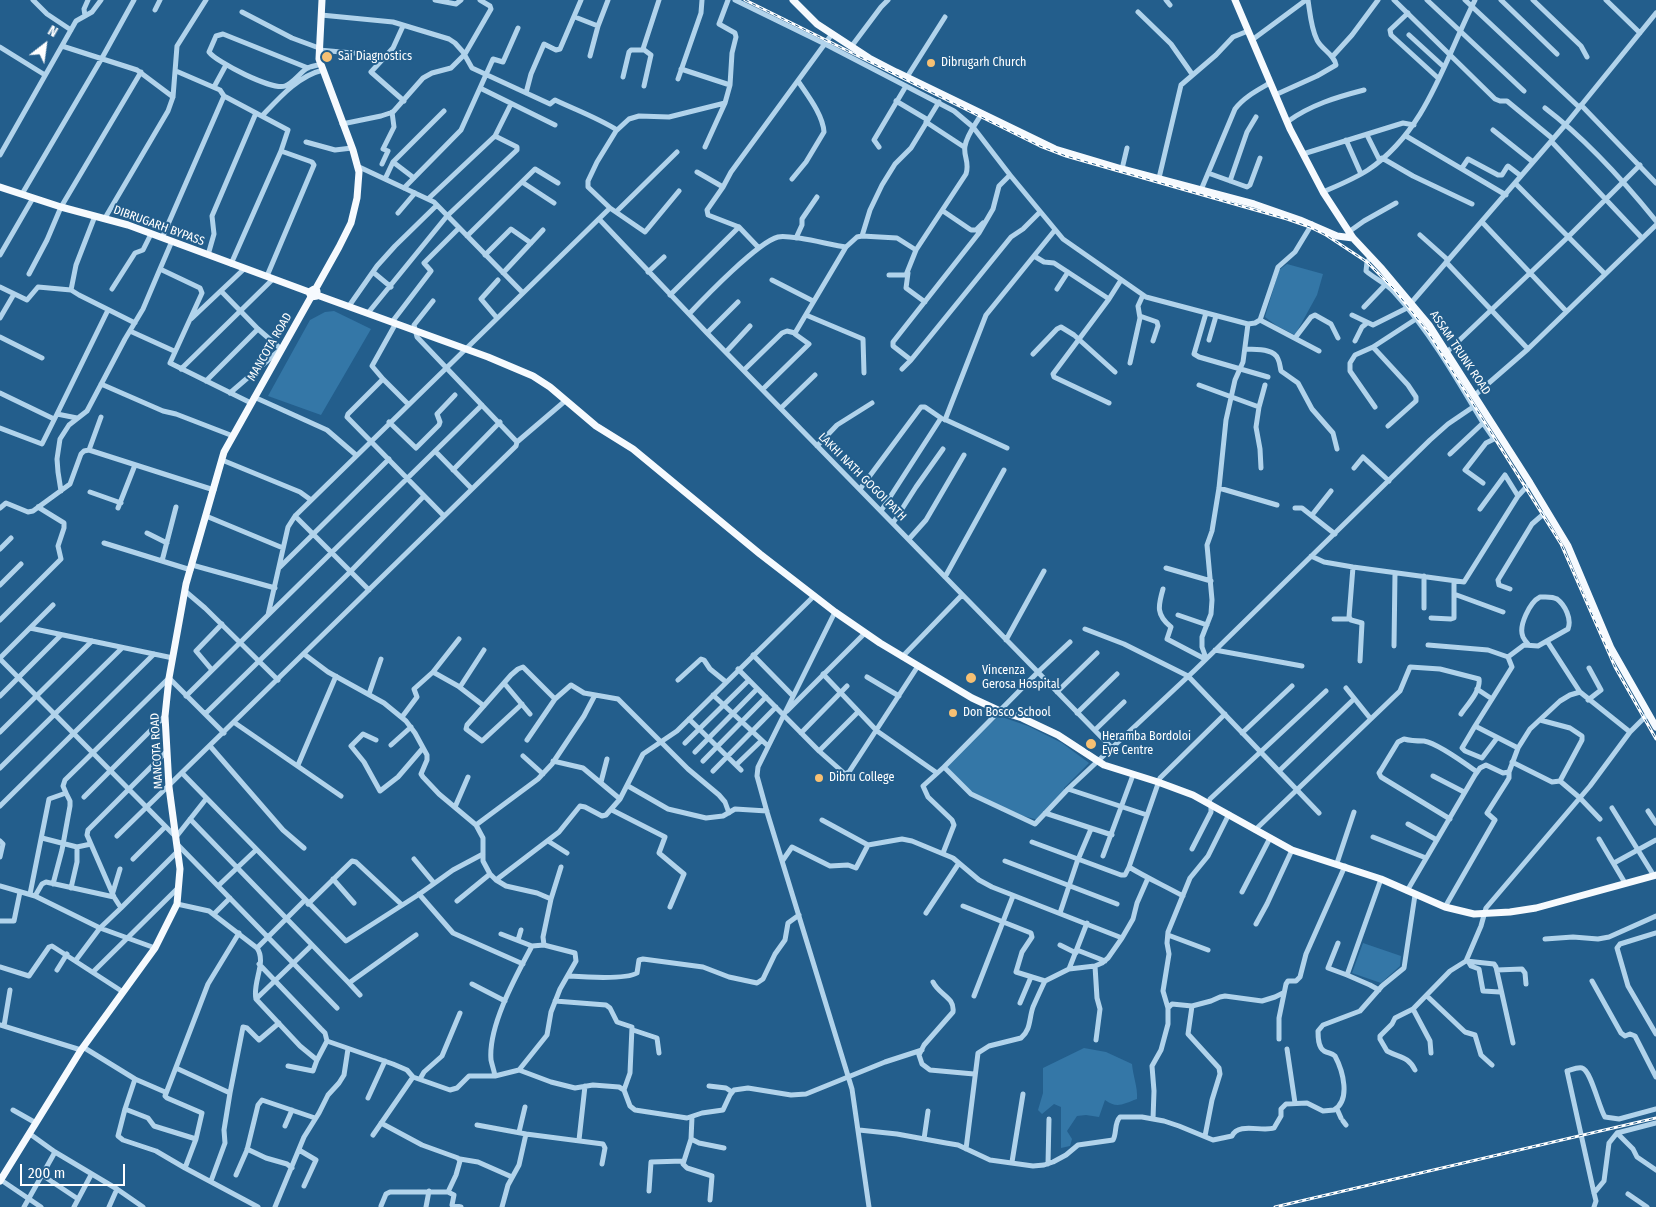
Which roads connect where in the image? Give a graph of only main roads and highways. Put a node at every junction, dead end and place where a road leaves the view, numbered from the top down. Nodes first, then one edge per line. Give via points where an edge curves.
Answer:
1 (322, 0) edge
2 (793, 0) edge
3 (1235, 0) edge
4 (0, 187) edge
5 (1351, 235) junction
6 (313, 294) junction
7 (1656, 727) edge
8 (1655, 875) edge
9 (0, 1180) edge

1 - 6 main road, MANCOTA ROAD via 319,59 359,172 351,223
2 - 5 main road via 817,24 851,47 1055,149 1254,204 1337,236
3 - 5 main road, ASSAM TRUNK ROAD via 1287,122
4 - 6 main road, DIBRUGARH BYPASS via 105,218
5 - 7 main road, ASSAM TRUNK ROAD via 1409,306 1429,325 1530,483 1568,546 1611,648
6 - 8 main road, DIBRUGARH BYPASS via 533,376 596,426 633,449 835,612 902,657 972,698 1058,735 1111,768 1158,782 1210,804 1292,850 1382,879 1445,907 1484,914 1536,908
6 - 9 main road, MANCOTA ROAD via 224,452 185,591 165,716 169,787 180,868 177,904 156,948 82,1049

